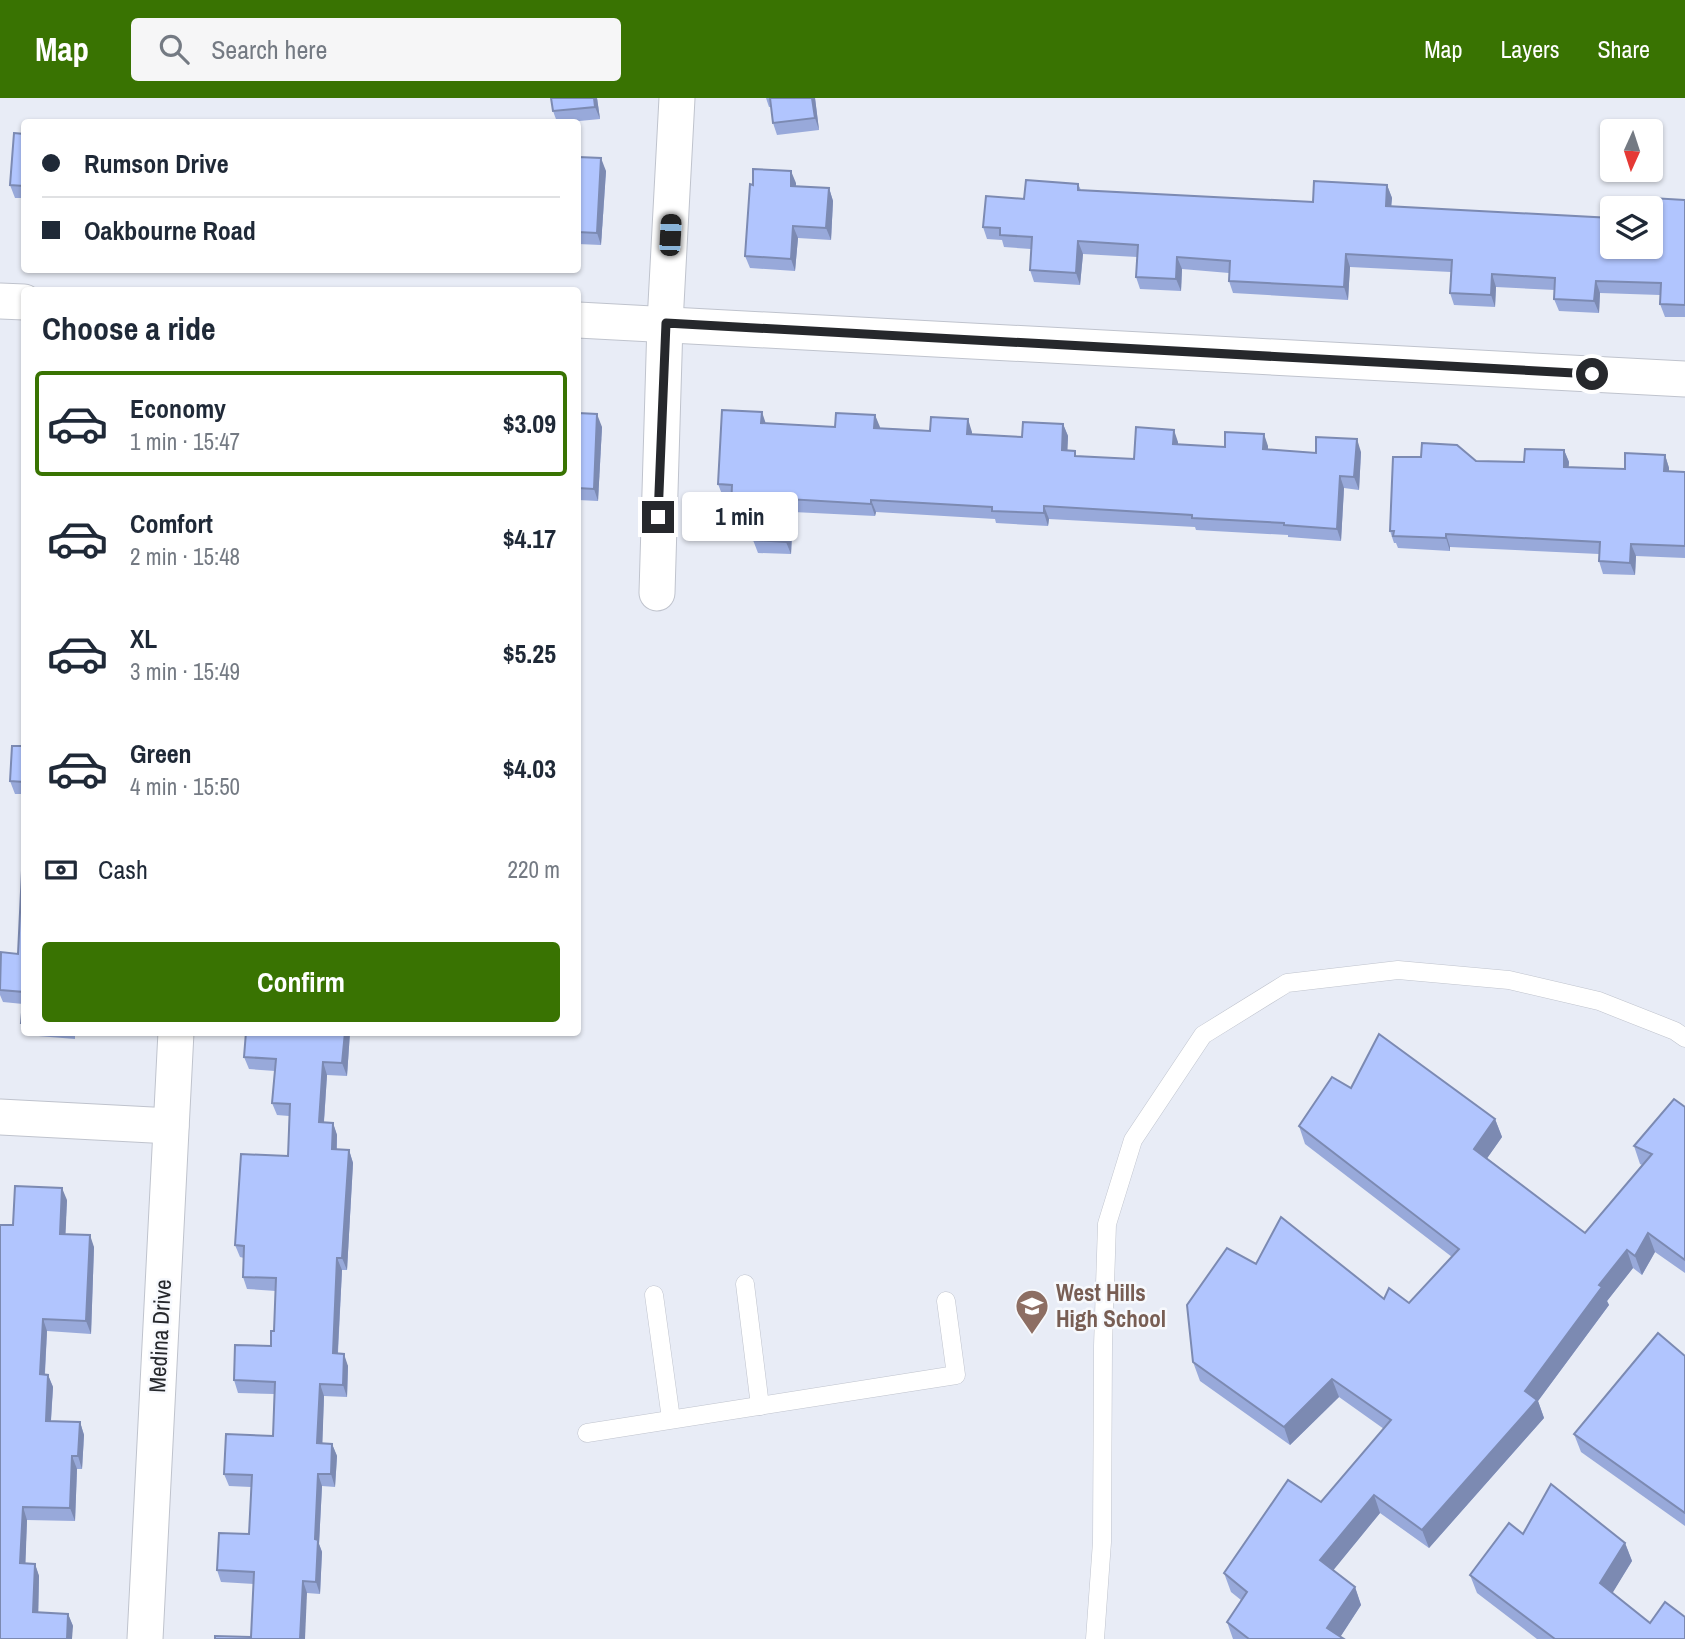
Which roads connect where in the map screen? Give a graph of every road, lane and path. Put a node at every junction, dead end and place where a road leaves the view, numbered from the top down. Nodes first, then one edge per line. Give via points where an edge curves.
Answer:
1 (677, 98) edge
2 (0, 301) edge
3 (21, 302) edge
4 (581, 320) edge
5 (666, 323) junction
6 (1685, 379) edge
7 (657, 593) dead end
8 (176, 1036) edge
9 (1685, 1038) edge
10 (0, 1117) edge
11 (171, 1126) junction
12 (745, 1284) dead end
13 (654, 1295) dead end
14 (946, 1301) dead end
15 (760, 1406) junction
16 (671, 1419) junction
17 (587, 1433) dead end
18 (145, 1639) edge
19 (1095, 1639) edge

1 - 5 street
2 - 3 street
4 - 5 street
5 - 6 street
5 - 7 street
8 - 11 street, Medina Drive
9 - 19 lane via 1586,998 1509,979 1398,970 1287,983 1203,1035 1133,1140 1107,1224 1102,1542
10 - 11 street
11 - 18 street, Medina Drive
12 - 15 lane
13 - 16 lane
14 - 15 lane via 956,1375
15 - 16 lane
16 - 17 lane

